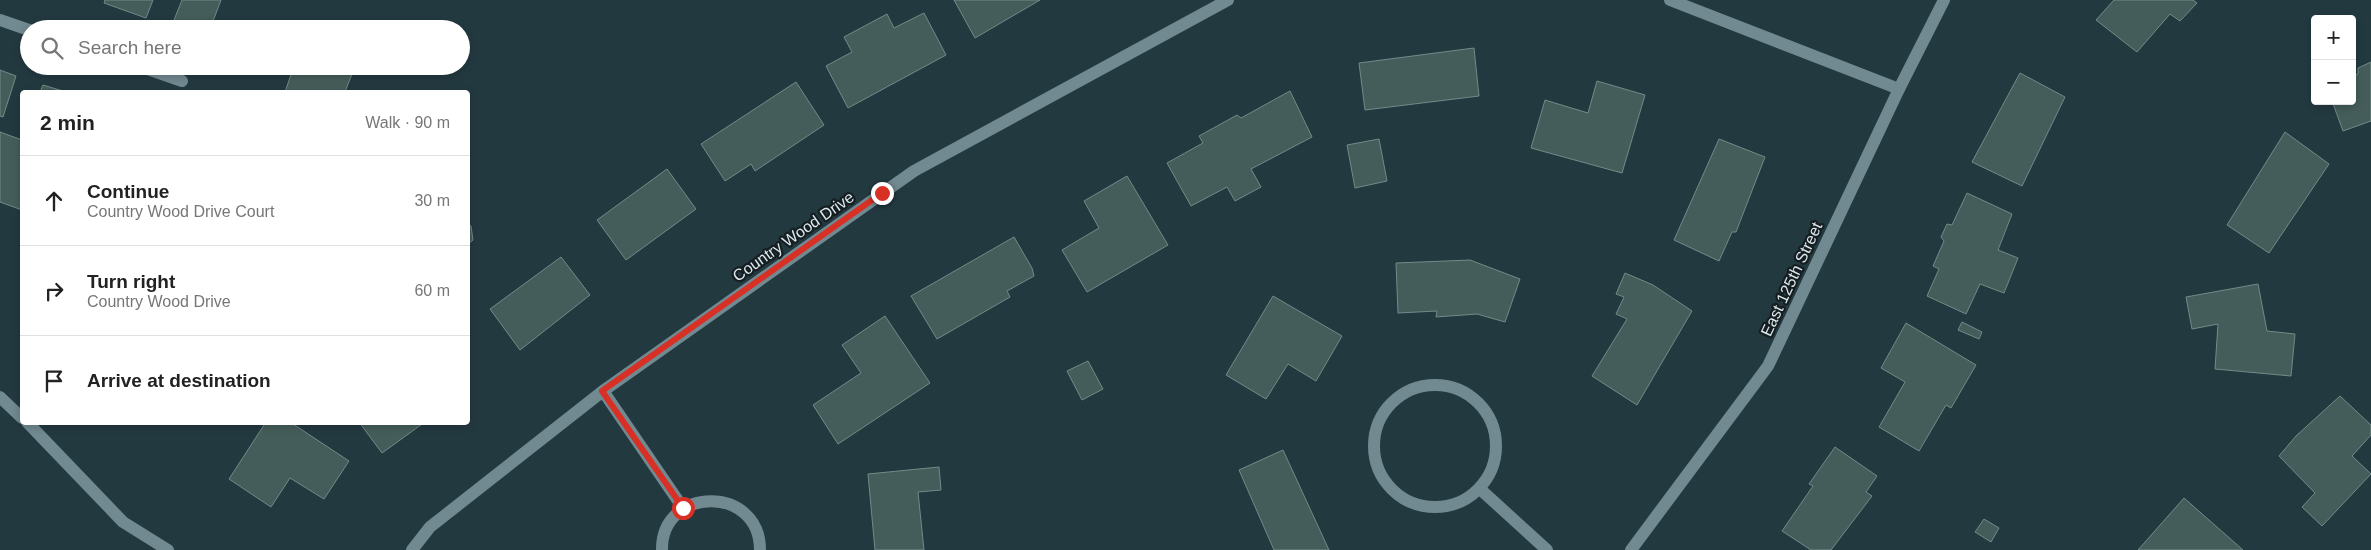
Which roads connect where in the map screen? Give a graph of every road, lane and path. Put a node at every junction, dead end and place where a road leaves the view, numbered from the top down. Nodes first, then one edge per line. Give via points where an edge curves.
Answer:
1 (1228, 0) edge
2 (1670, 0) edge
3 (1944, 0) edge
4 (0, 20) edge
5 (20, 27) edge
6 (165, 75) edge
7 (182, 81) dead end
8 (1899, 89) junction
9 (602, 391) junction
10 (0, 397) edge
11 (20, 416) edge
12 (30, 425) edge
13 (1480, 489) junction
14 (683, 508) junction
15 (168, 550) edge
16 (412, 550) edge
17 (662, 550) edge
18 (760, 550) edge
19 (1547, 550) edge
20 (1631, 550) edge

1 - 9 street, Country Wood Drive via 914,171
2 - 8 street
3 - 8 street, East 125th Street
4 - 5 street
6 - 7 street
8 - 20 street, East 125th Street via 1768,366
9 - 14 street
9 - 16 street, Country Wood Drive via 430,527
10 - 11 street
12 - 15 street via 123,522
13 - 13 street via 1493,469 1497,445 1492,421 1478,401 1458,388 1434,384 1410,389 1391,403 1377,423 1373,447 1378,471 1392,490 1412,504 1436,508 1460,503
13 - 19 street
14 - 17 street via 669,522
14 - 18 street via 701,501 721,501 739,508 753,522

